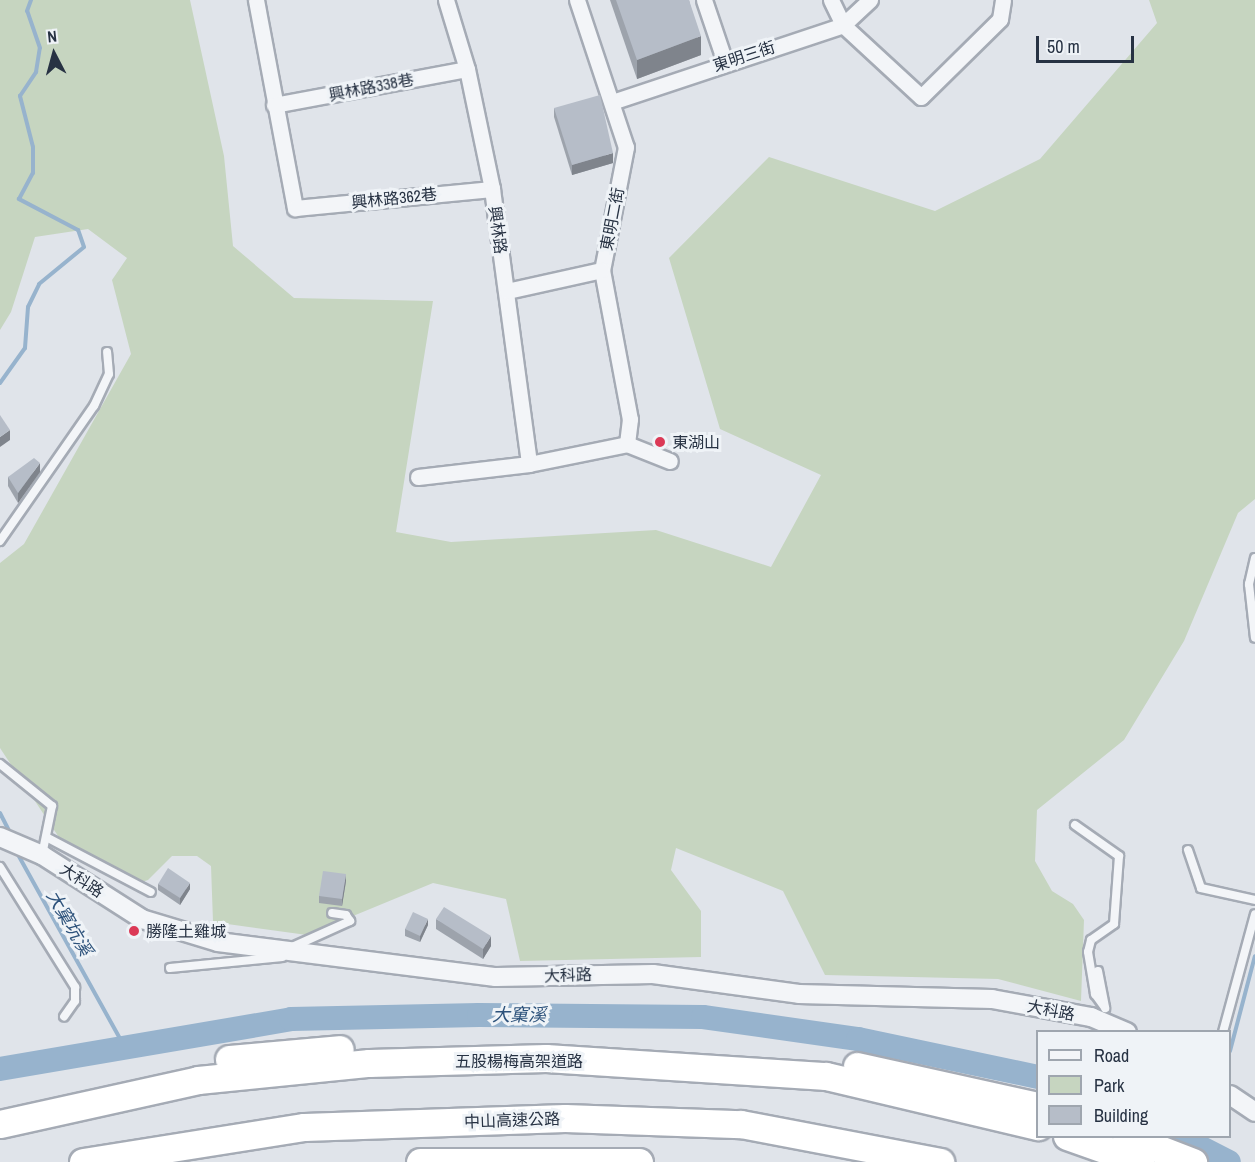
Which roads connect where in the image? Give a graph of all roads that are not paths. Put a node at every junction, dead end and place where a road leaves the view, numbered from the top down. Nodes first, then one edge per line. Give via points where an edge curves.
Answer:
1 (256, 0) edge
2 (446, 0) edge
3 (577, 0) edge
4 (704, 0) edge
5 (831, 0) edge
6 (870, 0) edge
7 (1003, 0) edge
8 (843, 25) junction
9 (725, 62) junction
10 (467, 69) junction
11 (612, 102) junction
12 (274, 105) junction
13 (492, 189) junction
14 (602, 270) junction
15 (507, 291) junction
16 (106, 352) dead end
17 (627, 444) junction
18 (670, 461) dead end
19 (529, 464) junction
20 (418, 477) dead end
21 (0, 542) edge
22 (1255, 558) edge
23 (1255, 639) edge
24 (0, 764) edge
25 (1075, 825) dead end
26 (3, 838) edge
27 (40, 847) junction
28 (1188, 850) dead end
29 (0, 867) edge
30 (151, 892) dead end
31 (1255, 900) edge
32 (332, 913) dead end
33 (1255, 914) edge
34 (288, 949) junction
35 (322, 954) junction
36 (170, 968) dead end
37 (1098, 971) dead end
38 (1105, 1015) junction
39 (64, 1017) dead end
40 (1124, 1030) edge
41 (1223, 1030) edge
42 (1231, 1096) edge
43 (1036, 1106) edge
44 (0, 1107) edge
45 (1255, 1112) edge
46 (0, 1124) edge
47 (1036, 1126) edge
48 (1070, 1138) edge
49 (1129, 1138) edge
50 (83, 1162) edge
51 (420, 1162) edge
52 (639, 1162) edge
53 (940, 1162) edge
54 (1141, 1162) edge
55 (1193, 1162) edge

1 - 12 street
2 - 10 street, 興林路
3 - 11 street, 東明二街
4 - 9 street
5 - 8 street
6 - 8 street, 東明三街
7 - 8 street via 1000,19 921,97
8 - 9 street, 東明三街
9 - 11 street, 東明三街
10 - 12 street, 興林路338巷
10 - 13 street, 興林路
11 - 14 street, 東明二街 via 626,147
12 - 13 street, 興林路362巷 via 296,208
13 - 15 street, 興林路
14 - 15 street
14 - 17 street, 東明二街 via 630,419
15 - 19 street, 興林路
16 - 21 lane via 109,374 94,406
17 - 18 street
17 - 19 street
19 - 20 street
22 - 23 lane via 1249,584
24 - 27 lane via 52,806
25 - 38 lane via 1119,856 1114,924 1091,940 1088,952 1095,994
26 - 27 street, 大科路
27 - 30 lane
27 - 34 street, 大科路 via 166,929 218,942
28 - 31 lane via 1201,888
29 - 39 lane via 75,987 75,1001
32 - 34 lane via 346,915 350,921 305,937
33 - 41 lane
34 - 35 street, 大科路
35 - 36 lane
35 - 38 street, 大科路 via 496,977 653,975 799,994 992,999
37 - 38 lane
38 - 40 street, 大科路
42 - 45 street
43 - 44 highway, 五股楊梅高架道路 via 905,1074 786,1056 540,1043 288,1052 195,1064
46 - 47 highway, 五股楊梅高架道路 via 198,1080 369,1064 546,1058 826,1076
48 - 54 highway
49 - 55 highway
50 - 53 highway, 中山高速公路 via 304,1127 565,1118 741,1124
51 - 52 highway

